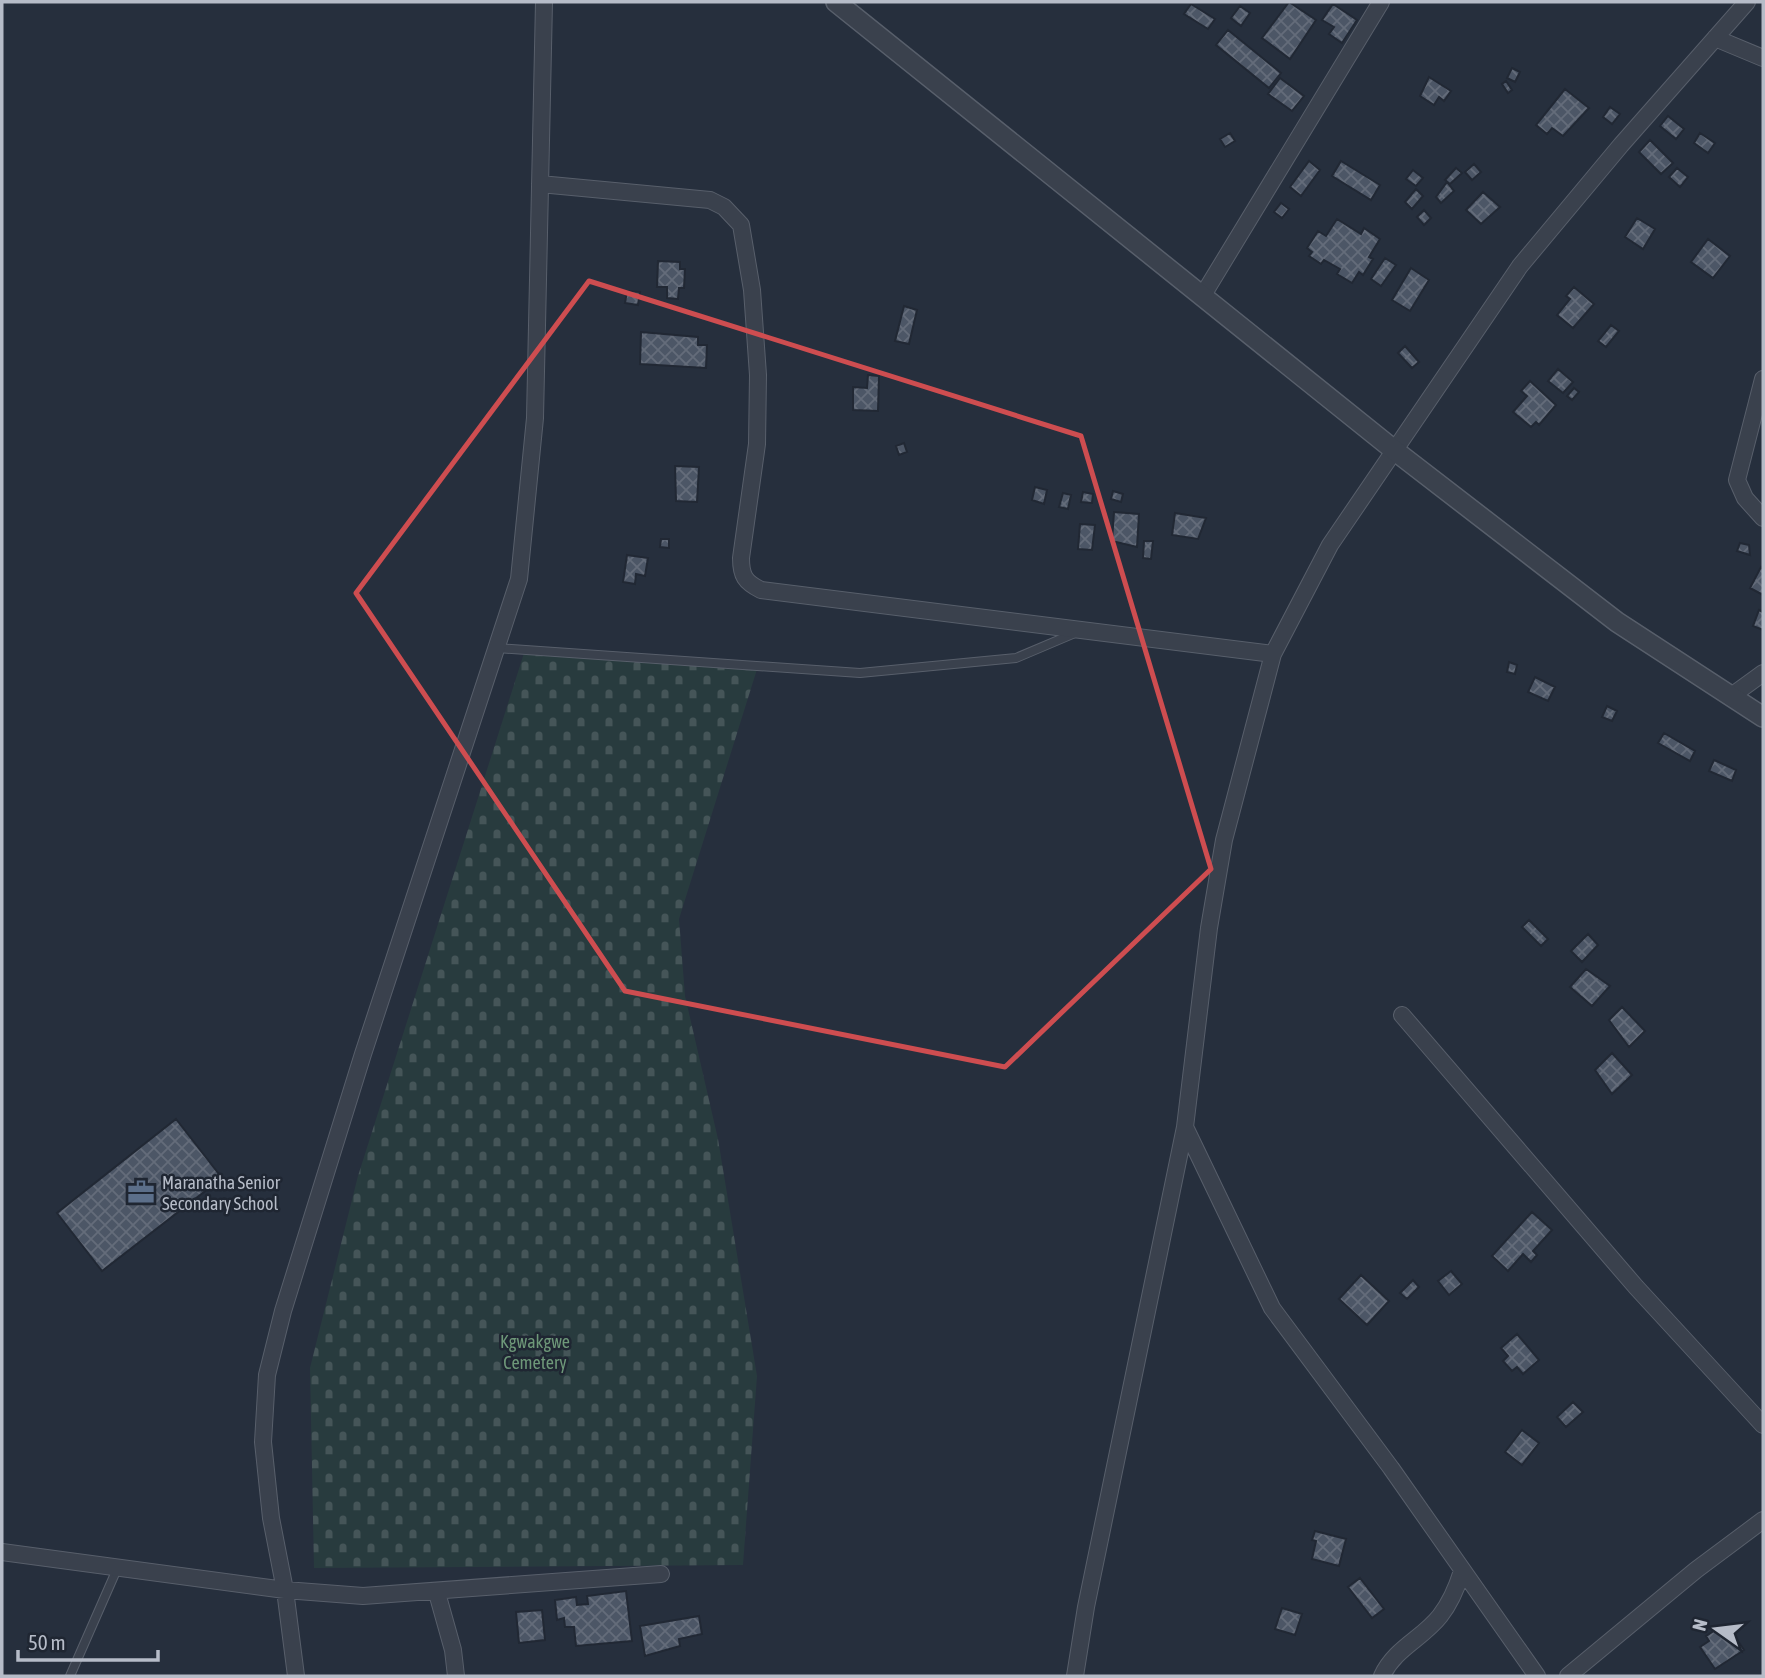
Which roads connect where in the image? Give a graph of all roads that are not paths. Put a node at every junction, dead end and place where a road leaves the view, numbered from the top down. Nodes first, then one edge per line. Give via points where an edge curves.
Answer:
1 (544, 2) edge
2 (836, 2) edge
3 (1381, 2) edge
4 (1747, 2) edge
5 (1715, 38) junction
6 (1763, 58) edge
7 (540, 184) junction
8 (1203, 295) junction
9 (1763, 379) edge
10 (1394, 450) junction
11 (1763, 518) edge
12 (1084, 629) junction
13 (496, 648) junction
14 (1273, 654) junction
15 (1763, 673) edge
16 (1730, 697) junction
17 (1763, 717) edge
18 (1402, 1015) dead end
19 (1185, 1127) junction
20 (1763, 1425) edge
21 (1763, 1520) edge
22 (2, 1552) edge
23 (117, 1569) junction
24 (1462, 1571) junction
25 (661, 1574) dead end
26 (285, 1590) junction
27 (437, 1593) junction
28 (70, 1676) edge
29 (296, 1676) edge
30 (456, 1676) edge
31 (1075, 1676) edge
32 (1382, 1676) edge
33 (1537, 1676) edge
34 (1568, 1676) edge

1 - 7 street
2 - 8 street
3 - 8 street
4 - 5 street
5 - 6 street
5 - 10 street via 1520,267
7 - 12 street via 709,200 724,207 741,225 752,290 758,375 757,444 741,558 747,583 761,590
7 - 13 street via 535,418 519,579
8 - 10 street
9 - 11 street via 1737,480 1745,498
10 - 14 street via 1330,545
10 - 16 street via 1617,622
12 - 13 lane via 1016,658 860,673
12 - 14 street
13 - 26 street via 363,1054 267,1376 263,1442
14 - 19 street via 1224,840
15 - 16 street
16 - 17 street
18 - 20 street via 1636,1287
19 - 24 street via 1272,1308
19 - 31 street
21 - 34 street
22 - 23 street
23 - 26 street
23 - 28 lane
24 - 32 street via 1454,1596 1439,1619 1402,1647
24 - 33 street
25 - 27 street
26 - 27 street via 363,1597
26 - 29 street
27 - 30 street

